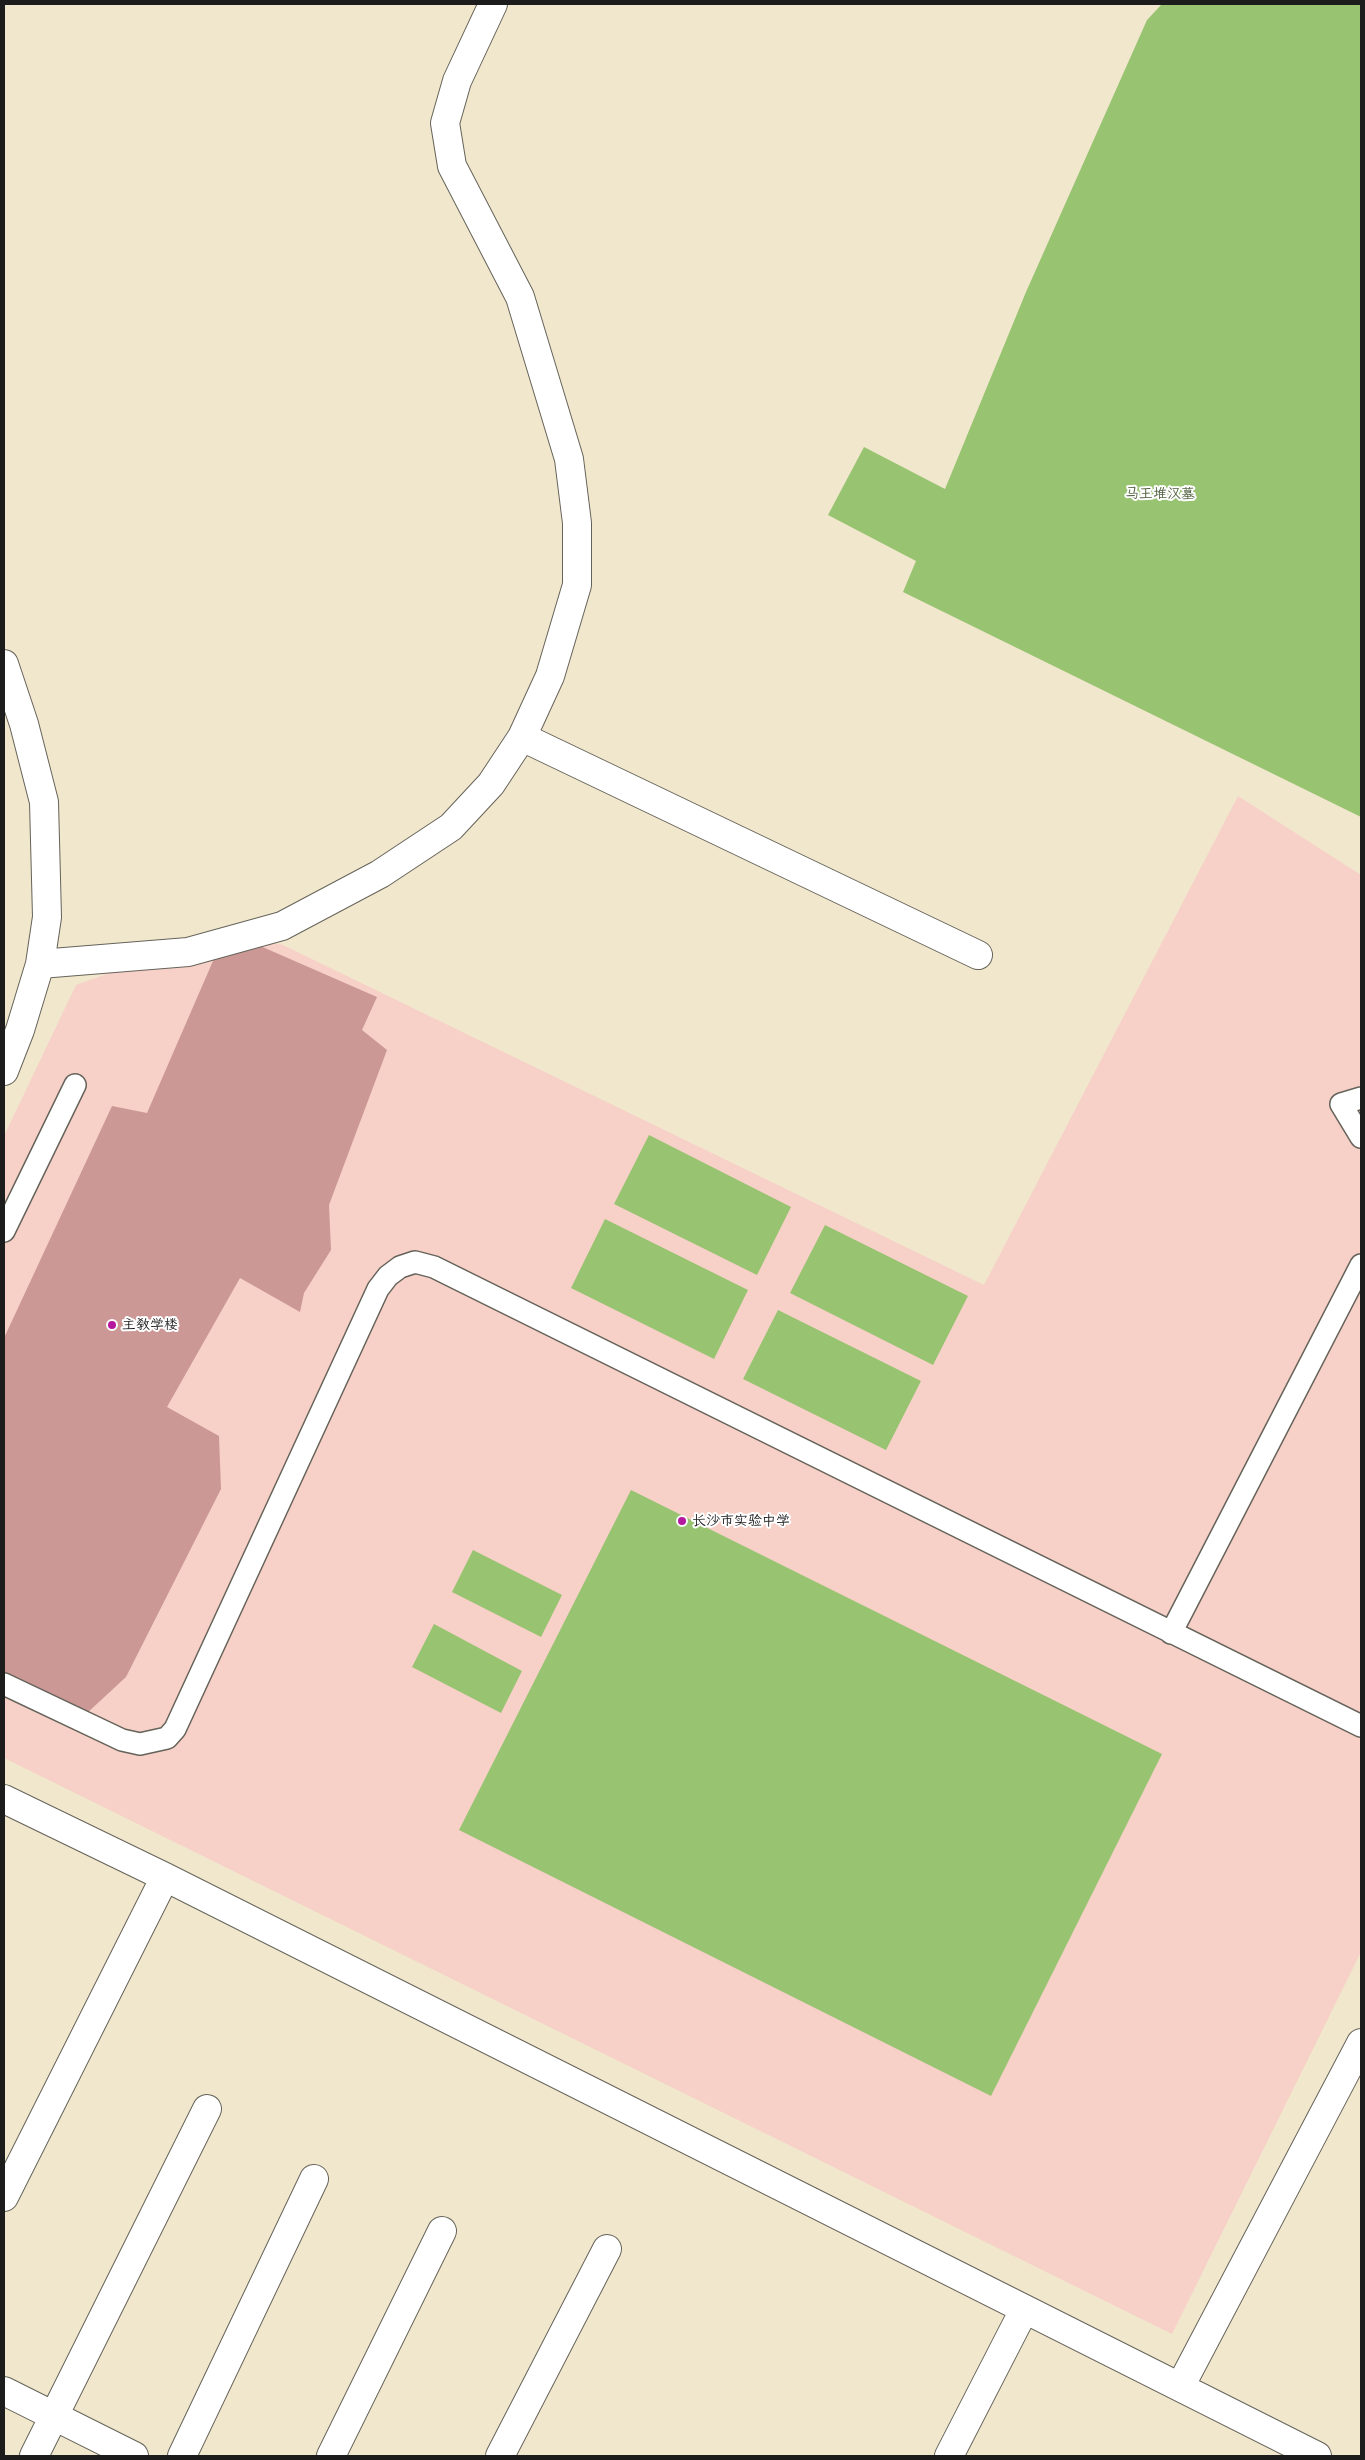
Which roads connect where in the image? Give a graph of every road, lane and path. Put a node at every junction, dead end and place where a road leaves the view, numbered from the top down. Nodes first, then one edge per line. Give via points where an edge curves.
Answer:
1 (493, 4) edge
2 (4, 664) edge
3 (522, 737) junction
4 (978, 955) dead end
5 (40, 964) junction
6 (4, 1071) edge
7 (74, 1085) dead end
8 (1361, 1098) edge
9 (1361, 1137) edge
10 (4, 1231) edge
11 (1361, 1265) edge
12 (1171, 1632) junction
13 (4, 1684) edge
14 (1361, 1726) edge
15 (4, 1799) edge
16 (165, 1877) junction
17 (1361, 2044) edge
18 (207, 2109) dead end
19 (314, 2178) dead end
20 (4, 2197) edge
21 (442, 2230) dead end
22 (607, 2249) dead end
23 (1024, 2310) junction
24 (1180, 2387) junction
25 (4, 2391) edge
26 (54, 2415) junction
27 (34, 2456) edge
28 (134, 2456) edge
29 (182, 2456) edge
30 (332, 2456) edge
31 (500, 2456) edge
32 (949, 2456) edge
33 (1317, 2456) edge

1 - 3 street via 457,80 445,123 452,166 520,297 569,459 578,523 577,586 550,676
2 - 5 street via 24,724 44,802 47,917
3 - 4 street
3 - 5 street via 491,784 451,827 380,874 282,926 188,952
5 - 6 street
7 - 10 lane
8 - 9 lane via 1342,1104
11 - 12 lane
12 - 13 lane via 434,1268 415,1262 400,1267 378,1289 175,1729 168,1738 140,1744 122,1740
12 - 14 lane
15 - 16 street
16 - 20 street
16 - 23 street
17 - 24 street
18 - 26 street
19 - 29 street
21 - 30 street
22 - 31 street
23 - 24 street
23 - 32 street
24 - 33 street
25 - 26 street
26 - 27 street
26 - 28 street

